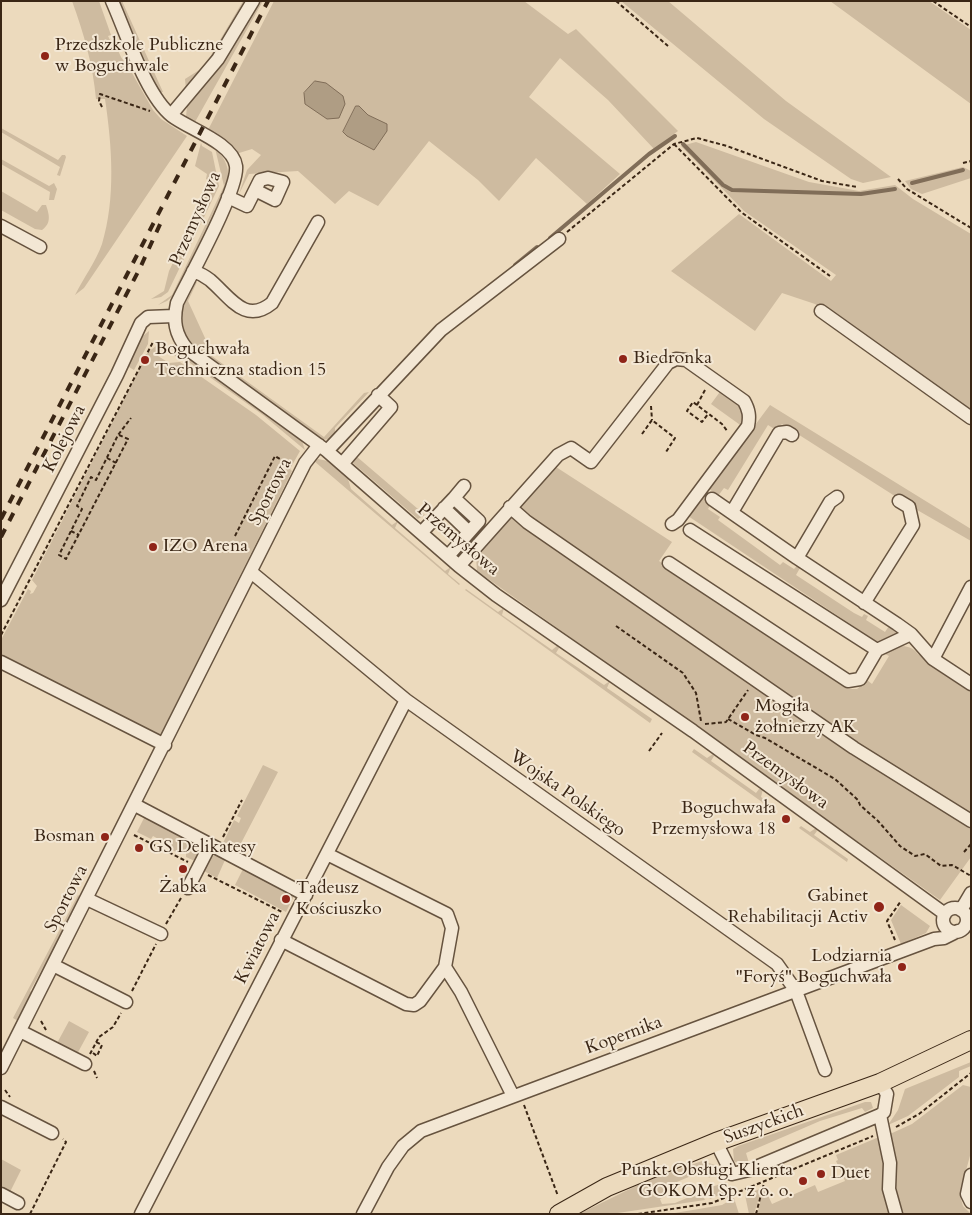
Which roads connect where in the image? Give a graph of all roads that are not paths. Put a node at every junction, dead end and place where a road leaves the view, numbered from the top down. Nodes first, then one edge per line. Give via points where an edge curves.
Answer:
1 (112, 1) edge
2 (253, 1) edge
3 (171, 115) junction
4 (255, 190) dead end
5 (228, 197) junction
6 (318, 222) dead end
7 (1, 226) edge
8 (559, 239) road end
9 (40, 246) dead end
10 (193, 270) junction
11 (820, 311) dead end
12 (174, 316) junction
13 (378, 395) junction
14 (971, 418) edge
15 (792, 435) dead end
16 (323, 448) junction
17 (342, 464) junction
18 (464, 486) dead end
19 (837, 496) dead end
20 (454, 498) junction
21 (712, 498) dead end
22 (899, 501) dead end
23 (510, 507) junction
24 (444, 508) junction
25 (732, 512) junction
26 (672, 524) dead end
27 (690, 530) dead end
28 (469, 532) junction
29 (421, 533) junction
30 (448, 556) junction
31 (797, 558) junction
32 (669, 563) dead end
33 (459, 566) junction
34 (251, 572) junction
35 (971, 587) edge
36 (1, 600) edge
37 (864, 603) junction
38 (911, 634) junction
39 (877, 650) junction
40 (934, 659) junction
41 (1, 662) edge
42 (971, 684) edge
43 (406, 700) junction
44 (165, 745) junction
45 (135, 805) junction
46 (971, 821) edge
47 (215, 844) junction
48 (327, 854) junction
49 (188, 888) road end
50 (971, 893) edge
51 (306, 895) junction
52 (87, 899) junction
53 (965, 913) edge
54 (945, 918) junction
55 (964, 931) edge
56 (161, 934) road end
57 (934, 939) junction
58 (282, 940) junction
59 (53, 965) junction
60 (445, 967) junction
61 (796, 991) junction
62 (126, 1002) road end
63 (20, 1031) junction
64 (971, 1040) edge
65 (85, 1064) road end
66 (1, 1068) edge
67 (825, 1070) dead end
68 (880, 1083) junction
69 (518, 1098) junction
70 (1, 1107) edge
71 (882, 1113) junction
72 (52, 1133) road end
73 (716, 1142) junction
74 (971, 1175) edge
75 (1, 1194) edge
76 (971, 1202) edge
77 (18, 1203) dead end
78 (142, 1214) edge
79 (363, 1214) edge
80 (559, 1214) edge
81 (896, 1214) edge

1 - 3 street, Przemysłowa via 156,97
2 - 3 street via 218,59
3 - 5 street, Przemysłowa via 231,154 236,170
4 - 5 street via 247,206
5 - 10 street, Przemysłowa
6 - 10 street via 272,303 261,311 248,312 208,278
7 - 9 street
8 - 13 street, Sportowa via 441,330
10 - 12 street, Przemysłowa
11 - 14 street
12 - 16 street, Przemysłowa via 178,338 187,348
12 - 36 street, Kolejowa via 148,317 141,323
13 - 16 street, Sportowa
13 - 17 street via 391,407
15 - 25 street via 779,433
16 - 17 street, Przemysłowa
16 - 34 street, Sportowa via 305,463
17 - 29 street, Przemysłowa
18 - 20 street
19 - 31 street via 830,502
20 - 24 street
20 - 28 street via 479,520
21 - 25 street
22 - 37 street via 909,508 913,525
23 - 26 street via 550,462 571,448 592,462 668,363 676,359 686,360 744,401 750,418 748,426 715,472
23 - 33 street
23 - 46 street via 527,522 854,748
24 - 28 street
24 - 29 street
25 - 31 street
27 - 39 street
28 - 30 street
29 - 30 street, Przemysłowa
30 - 33 street, Przemysłowa
31 - 37 street
32 - 39 street via 848,681 860,679
33 - 54 street, Przemysłowa
34 - 43 street, Wojska Polskiego
34 - 44 street, Sportowa
35 - 40 street
37 - 38 street
38 - 39 street
38 - 40 street
40 - 42 street
41 - 44 street
43 - 48 street, Kwiatowa
43 - 61 street, Wojska Polskiego via 775,963
44 - 45 street, Sportowa
45 - 47 street
45 - 52 street, Sportowa
47 - 49 street
47 - 51 street
48 - 51 street, Kwiatowa
48 - 60 street via 447,914 452,928
50 - 53 street
51 - 58 street, Kwiatowa
52 - 56 street
52 - 59 street, Sportowa
53 - 54 street via 954,908
53 - 55 street
54 - 55 street via 948,929
54 - 57 street
55 - 57 street, Kopernika
57 - 61 street, Kopernika
58 - 60 street via 406,1004 420,1000
58 - 78 street, Kwiatowa
59 - 62 street
59 - 63 street, Sportowa
60 - 69 street
61 - 67 street, Wojska Polskiego
61 - 69 street, Kopernika
63 - 65 street
63 - 66 street, Sportowa
64 - 68 highway, Suszyckich
68 - 71 street via 887,1094
68 - 73 highway, Suszyckich
69 - 79 street, Kopernika via 421,1131 402,1146
70 - 72 street
71 - 73 street via 749,1170 732,1174
71 - 81 street via 890,1163 889,1189
73 - 80 highway, Suszyckich via 607,1187
74 - 76 street via 967,1194
75 - 77 street

